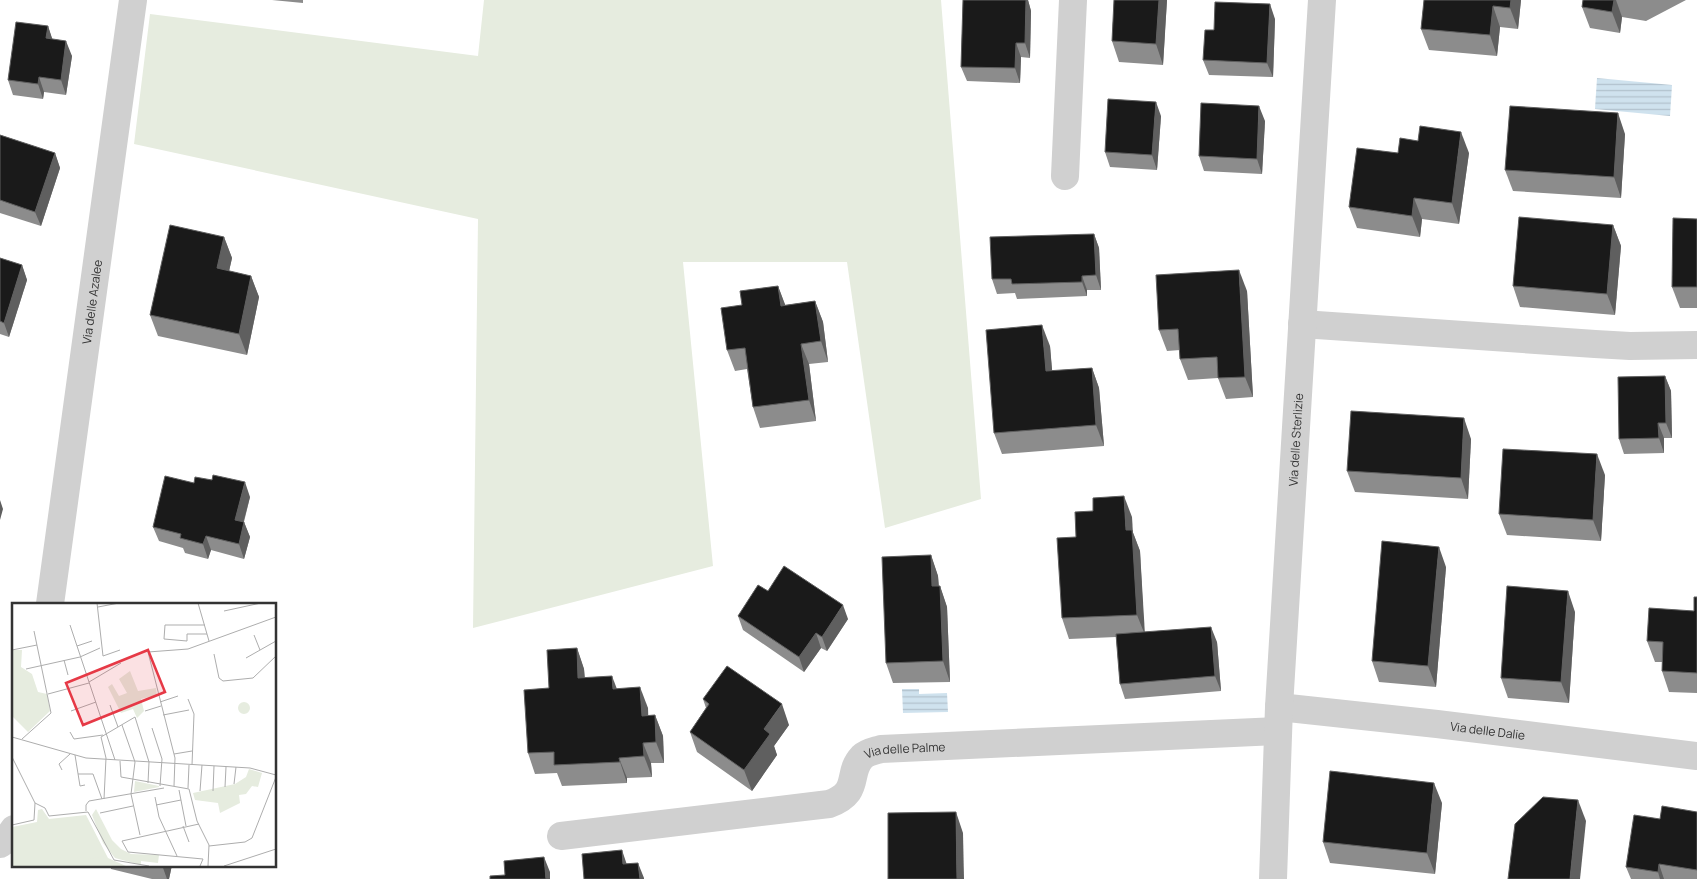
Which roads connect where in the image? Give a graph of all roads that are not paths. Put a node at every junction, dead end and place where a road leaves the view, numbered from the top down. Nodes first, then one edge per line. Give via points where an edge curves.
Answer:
1 (133, 0) edge
2 (1073, 0) edge
3 (1322, 0) edge
4 (1065, 176) dead end
5 (1302, 324) junction
6 (1697, 345) edge
7 (50, 603) edge
8 (1279, 719) junction
9 (1697, 756) edge
10 (561, 836) dead end
11 (1273, 879) edge

1 - 7 street, Via delle Azalee
2 - 4 street
3 - 5 street, Via delle Sterlizie
5 - 6 street via 1595,344
5 - 8 street, Via delle Sterlizie
8 - 9 street, Via delle Dalie via 1436,724
8 - 10 street, Via delle Palme via 881,749 862,757 847,794 829,804
8 - 11 street, Via delle Sterlizie

